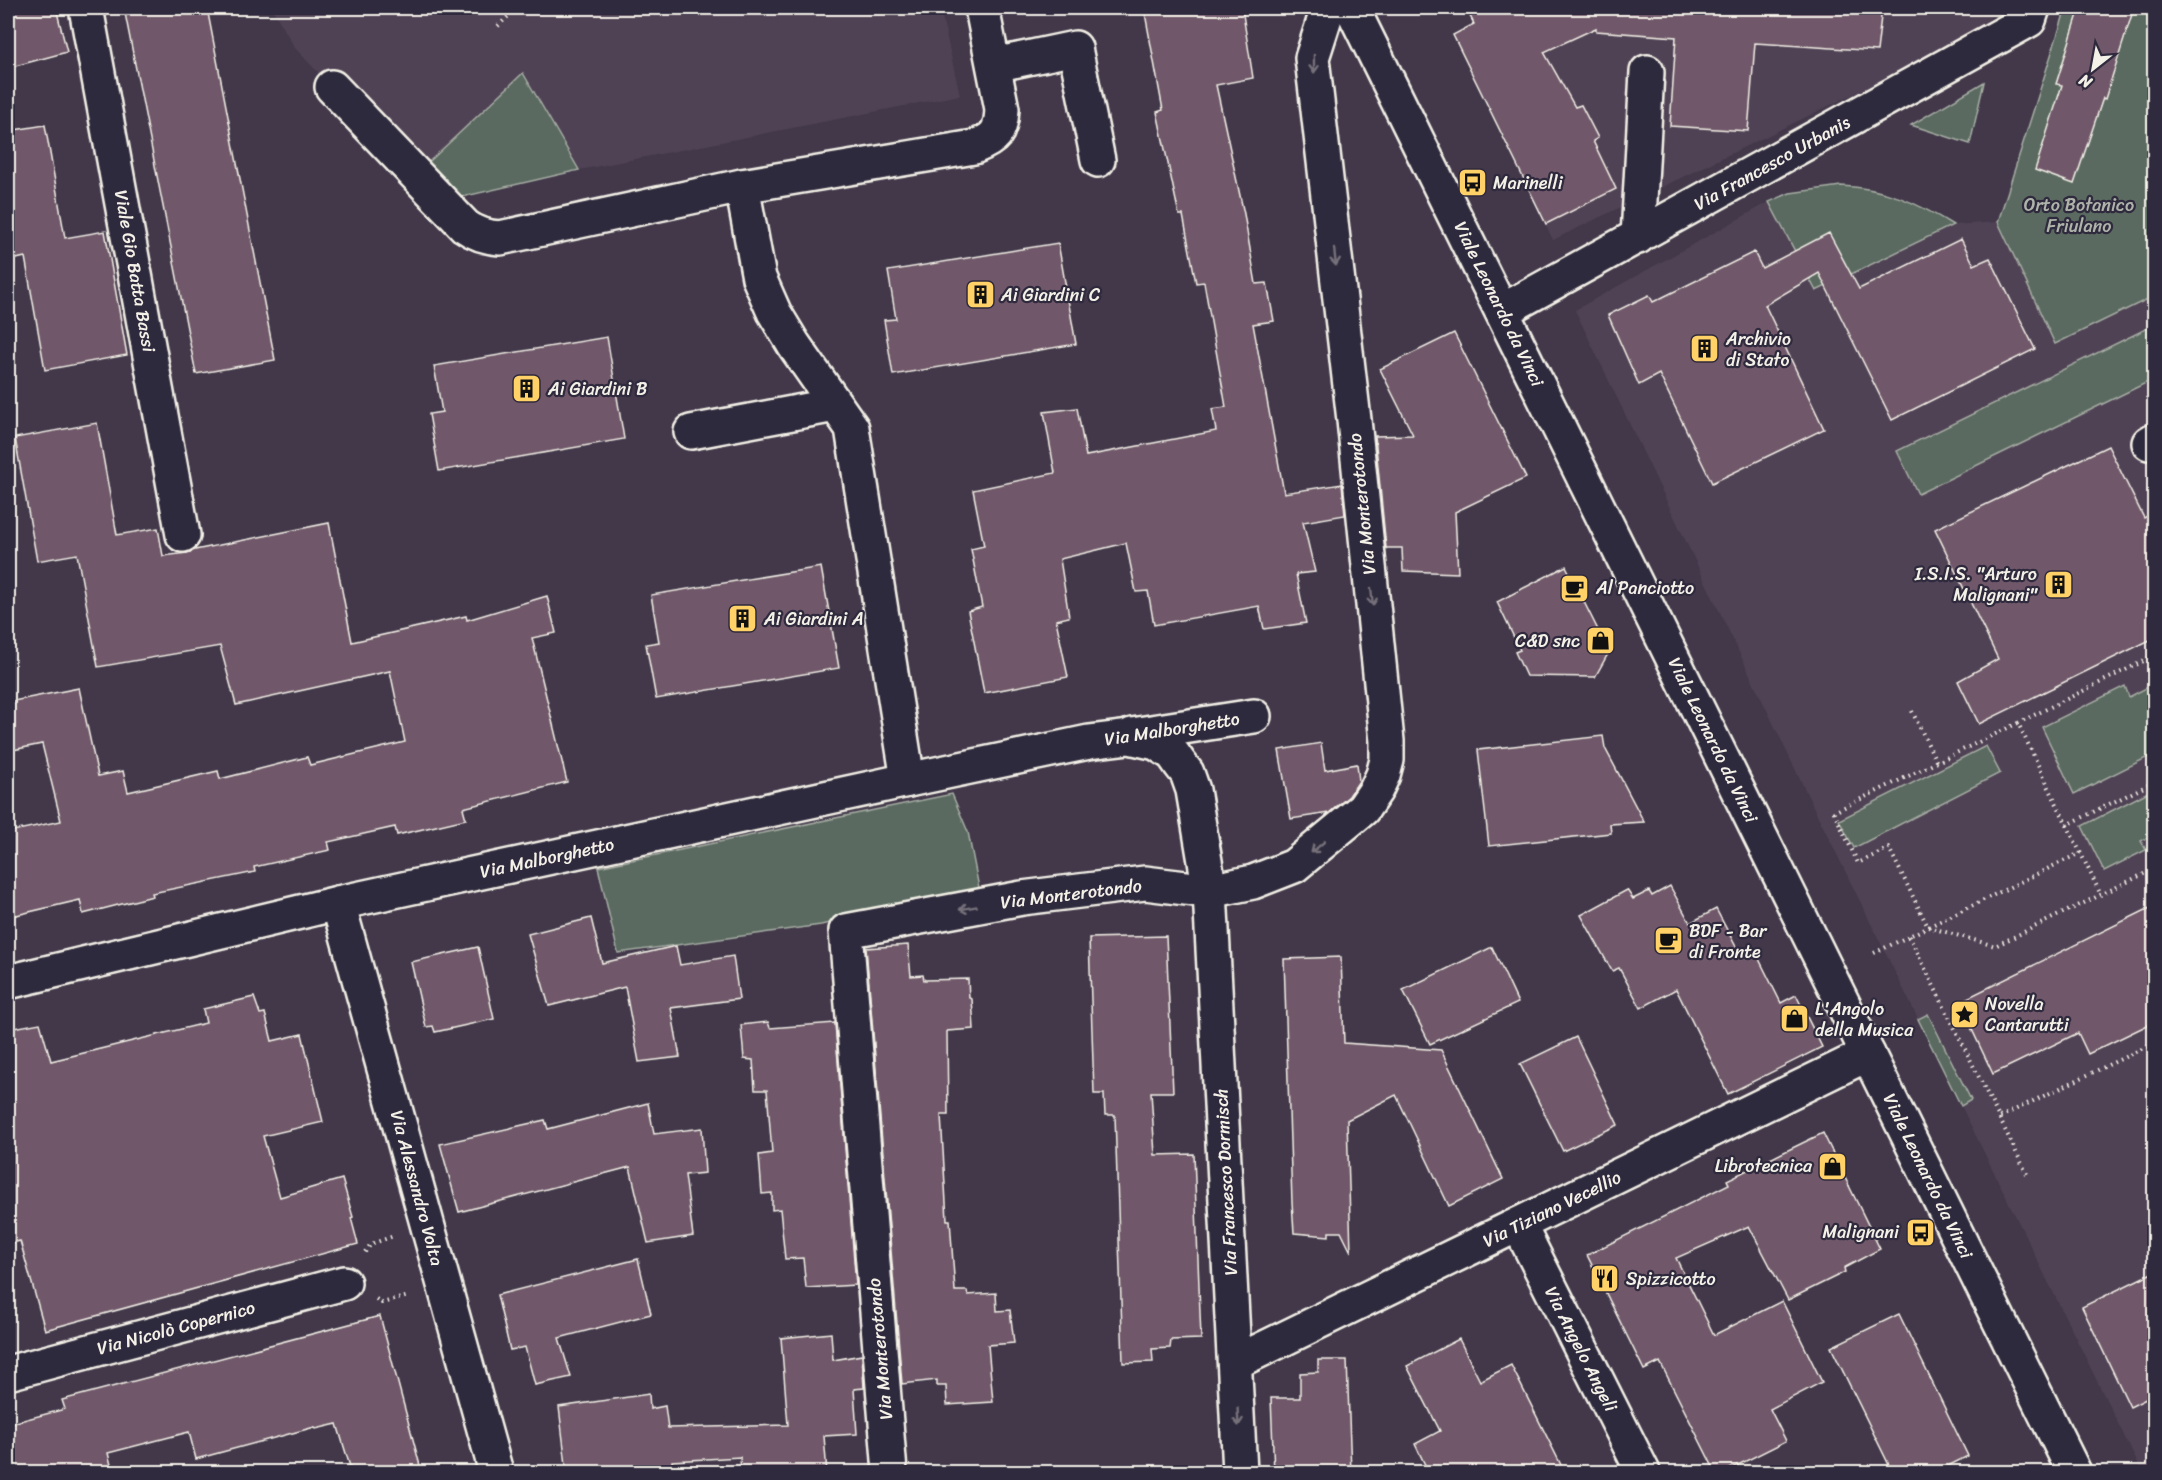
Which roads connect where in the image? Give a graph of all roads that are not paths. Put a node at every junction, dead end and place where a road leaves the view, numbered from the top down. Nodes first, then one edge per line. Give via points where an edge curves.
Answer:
1 (86, 8) edge
2 (982, 8) edge
3 (1328, 8) edge
4 (1352, 8) edge
5 (2033, 8) edge
6 (994, 65) junction
7 (1647, 72) dead end
8 (332, 87) dead end
9 (1098, 160) dead end
10 (741, 186) junction
11 (1638, 237) junction
12 (1502, 311) junction
13 (835, 405) junction
14 (691, 432) dead end
15 (183, 535) dead end
16 (1254, 716) dead end
17 (1089, 742) junction
18 (908, 780) junction
19 (1210, 891) junction
20 (338, 903) junction
21 (8, 982) edge
22 (1869, 1054) junction
23 (1519, 1225) junction
24 (344, 1282) road end
25 (1236, 1362) junction
26 (8, 1373) edge
27 (496, 1473) edge
28 (890, 1473) edge
29 (1240, 1473) edge
30 (1643, 1473) edge
31 (2074, 1473) edge

1 - 15 street, Viale Gio Batta Bassi
2 - 6 street
3 -> 19 street, Via Monterotondo via 1312,58 1354,420 1387,760 1376,790 1362,809 1294,866 1253,882
4 - 12 street, Viale Leonardo da Vinci
5 - 11 street, Via Francesco Urbanis via 2029,20
6 - 9 street via 1075,48
6 - 10 street via 1001,122 997,134 988,142
7 - 11 street
8 - 10 street via 457,218 475,233 487,237 500,238
10 - 13 street via 759,278 774,312
11 - 12 street, Via Francesco Urbanis
12 - 22 street, Viale Leonardo da Vinci
13 - 14 street
13 - 18 street via 852,428
16 - 17 street, Via Malborghetto
17 - 18 street, Via Malborghetto
17 - 19 street, Via Malborghetto via 1145,739 1164,747 1180,764 1194,790
18 - 20 street, Via Malborghetto
19 - 25 street, Via Francesco Dormisch
19 -> 28 street, Via Monterotondo via 1146,883 1022,898 846,931
20 - 21 street, Via Malborghetto
20 - 27 street, Via Alessandro Volta
22 - 23 street, Via Tiziano Vecellio
22 - 31 street, Viale Leonardo da Vinci
23 - 25 street, Via Tiziano Vecellio
23 - 30 street, Via Angelo Angeli
24 - 26 street, Via Nicolò Copernico
25 -> 29 street, Via Francesco Dormisch

